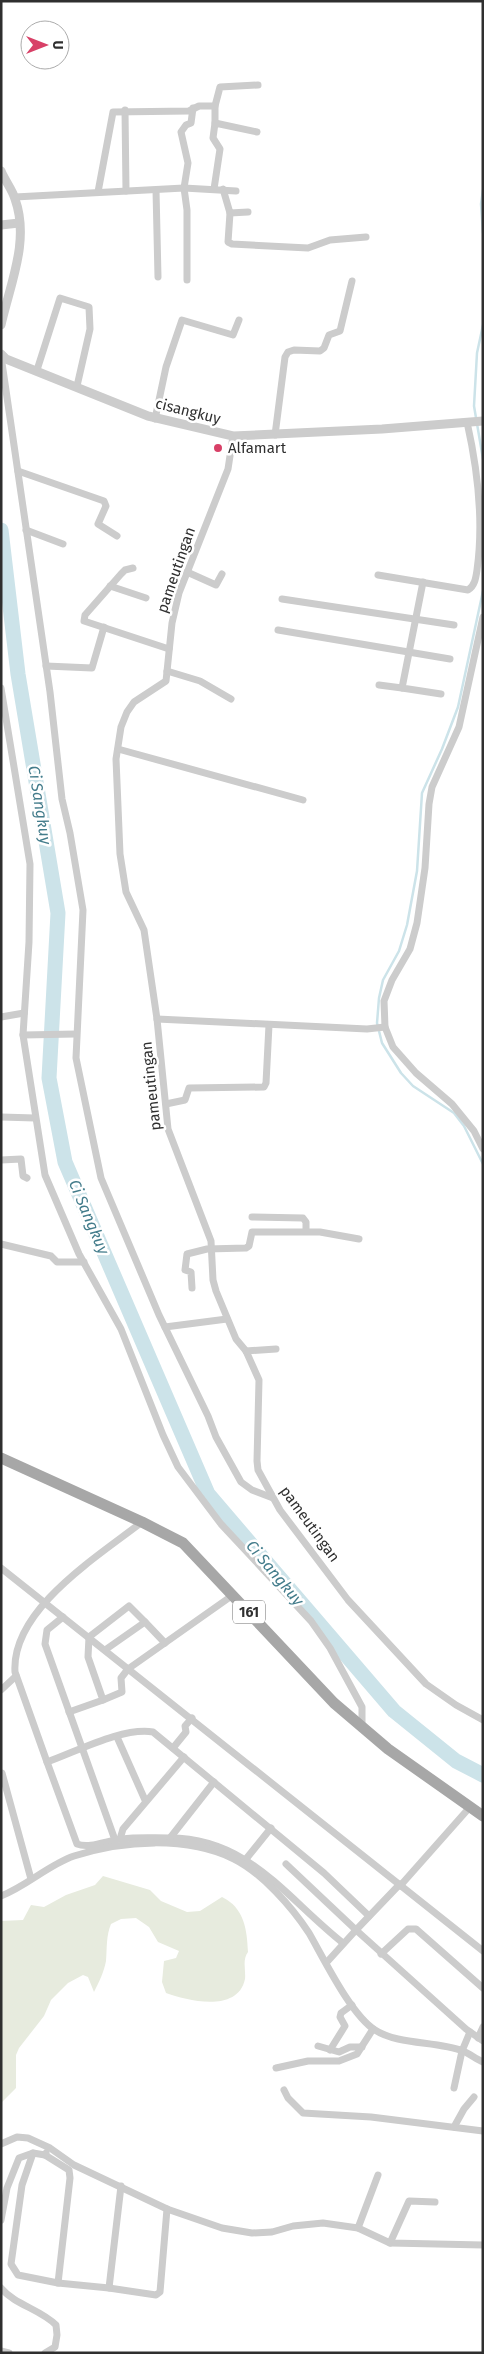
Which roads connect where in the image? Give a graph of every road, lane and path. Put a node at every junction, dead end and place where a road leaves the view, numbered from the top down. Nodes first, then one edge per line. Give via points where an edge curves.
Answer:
1 (258, 85) dead end
2 (215, 106) junction
3 (193, 108) junction
4 (125, 110) junction
5 (215, 123) junction
6 (257, 132) dead end
7 (1, 171) edge
8 (184, 188) junction
9 (214, 189) junction
10 (224, 189) junction
11 (156, 190) junction
12 (126, 191) junction
13 (236, 191) dead end
14 (98, 192) junction
15 (15, 198) junction
16 (248, 212) dead end
17 (230, 213) junction
18 (19, 223) junction
19 (1, 225) edge
20 (366, 237) dead end
21 (158, 277) dead end
22 (187, 280) dead end
23 (352, 281) dead end
24 (239, 320) dead end
25 (1, 325) edge
26 (1, 355) edge
27 (37, 370) junction
28 (77, 386) junction
29 (156, 419) junction
30 (482, 421) edge
31 (469, 422) junction
32 (274, 435) junction
33 (233, 436) junction
34 (18, 471) junction
35 (26, 530) junction
36 (117, 536) dead end
37 (63, 544) dead end
38 (133, 568) dead end
39 (187, 572) junction
40 (222, 574) dead end
41 (378, 575) dead end
42 (423, 582) junction
43 (110, 586) junction
44 (146, 598) dead end
45 (282, 599) dead end
46 (483, 617) edge
47 (416, 620) junction
48 (454, 625) dead end
49 (104, 627) junction
50 (278, 630) dead end
51 (169, 649) junction
52 (409, 654) junction
53 (450, 659) dead end
54 (46, 666) junction
55 (168, 671) junction
56 (378, 685) dead end
57 (1, 688) edge
58 (402, 688) junction
59 (441, 694) dead end
60 (231, 699) dead end
61 (118, 749) junction
62 (303, 800) dead end
63 (24, 1013) junction
64 (1, 1017) edge
65 (157, 1019) junction
66 (269, 1025) junction
67 (381, 1028) junction
68 (74, 1034) junction
69 (25, 1035) junction
70 (166, 1104) junction
71 (1, 1117) edge
72 (35, 1118) junction
73 (483, 1149) edge
74 (1, 1160) edge
75 (27, 1178) dead end
76 (252, 1218) dead end
77 (306, 1231) junction
78 (359, 1239) dead end
79 (1, 1244) edge
80 (212, 1249) junction
81 (84, 1262) junction
82 (192, 1288) dead end
83 (227, 1319) junction
84 (165, 1327) junction
85 (276, 1349) dead end
86 (246, 1351) junction
87 (1, 1458) edge
88 (273, 1498) junction
89 (142, 1522) junction
90 (1, 1568) edge
91 (232, 1595) junction
92 (44, 1602) junction
93 (63, 1617) junction
94 (145, 1622) junction
95 (89, 1637) junction
96 (165, 1643) junction
97 (105, 1650) junction
98 (128, 1669) junction
99 (16, 1676) junction
100 (1, 1690) edge
101 (103, 1700) junction
102 (68, 1712) junction
103 (192, 1718) junction
104 (483, 1720) edge
105 (362, 1728) junction
106 (118, 1737) junction
107 (173, 1748) junction
108 (83, 1749) junction
109 (184, 1757) junction
110 (47, 1762) junction
111 (2, 1773) edge
112 (214, 1782) junction
113 (145, 1800) junction
114 (470, 1807) junction
115 (483, 1816) edge
116 (271, 1828) junction
117 (170, 1838) junction
118 (118, 1839) junction
119 (246, 1858) junction
120 (286, 1864) dead end
121 (31, 1879) junction
122 (400, 1886) junction
123 (2, 1893) edge
124 (369, 1916) junction
125 (356, 1930) junction
126 (343, 1943) junction
127 (483, 1951) edge
128 (381, 1954) junction
129 (327, 1962) junction
130 (483, 1988) edge
131 (352, 2004) junction
132 (483, 2027) edge
133 (374, 2030) junction
134 (470, 2032) junction
135 (480, 2039) edge
136 (318, 2046) dead end
137 (362, 2047) junction
138 (330, 2050) junction
139 (462, 2051) junction
140 (483, 2062) edge
141 (276, 2068) dead end
142 (454, 2088) dead end
143 (284, 2090) dead end
144 (474, 2097) dead end
145 (454, 2127) junction
146 (483, 2131) edge
147 (1, 2144) edge
148 (50, 2148) junction
149 (33, 2153) junction
150 (45, 2155) junction
151 (378, 2175) dead end
152 (121, 2186) junction
153 (435, 2202) dead end
154 (168, 2209) junction
155 (1, 2220) edge
156 (358, 2228) junction
157 (390, 2243) junction
158 (483, 2245) edge
159 (58, 2283) junction
160 (1, 2288) edge
161 (109, 2288) junction
162 (1, 2351) edge
163 (9, 2353) edge
164 (45, 2353) edge

1 - 2 street via 220,87
2 - 3 street
2 - 5 street
3 - 4 street via 189,111
3 - 8 street via 191,123 186,124 181,132 188,163
4 - 12 street
4 - 14 street via 113,112 110,117
5 - 6 street
5 - 9 street via 213,138 220,149
7 - 15 street
8 - 9 street
8 - 11 street
8 - 22 street
9 - 10 street
10 - 13 street
10 - 17 street
11 - 12 street
11 - 21 street
12 - 14 street
14 - 15 street
15 - 18 street
16 - 17 street
17 - 20 street via 228,242 232,244 308,248 330,240
18 - 19 street
18 - 25 street via 13,282
23 - 32 street via 340,331 329,335 320,351 294,350 285,357
24 - 29 street via 232,335 182,320 166,367
26 - 27 street, cisangkuy
26 - 34 street
27 - 28 street, cisangkuy
27 - 28 street via 60,298 89,307 90,329
28 - 29 street, cisangkuy
29 - 33 street, cisangkuy
30 - 31 street, cisangkuy
31 - 32 street, cisangkuy
31 - 42 street via 478,472 482,539 474,586 468,590
32 - 33 street, cisangkuy
33 - 39 street, pameutingan via 228,469
34 - 35 street
34 - 36 street via 104,501 106,506 98,524
35 - 37 street
35 - 54 street
38 - 43 street via 125,570
39 - 40 street via 216,585
39 - 51 street, pameutingan via 172,622
41 - 42 street
42 - 47 street
43 - 44 street
43 - 49 street via 84,618 85,622
45 - 47 street
46 - 67 street via 459,727 432,787 417,923 410,949 386,992
47 - 48 street
47 - 52 street
49 - 51 street
49 - 54 street via 92,668
50 - 52 street
51 - 55 street, pameutingan
52 - 53 street
52 - 58 street
54 - 68 street via 62,799 82,910
55 - 60 street via 200,681
55 - 61 street, pameutingan via 166,681 134,702 126,712
56 - 58 street
57 - 63 street via 30,864
58 - 59 street
61 - 62 street
61 - 65 street, pameutingan via 117,800 123,878 144,930
63 - 64 street
63 - 69 street
65 - 66 street
65 - 70 street, pameutingan
66 - 67 street
66 - 70 street via 264,1087 189,1088 184,1101
67 - 73 street via 416,1074 456,1109 474,1131
68 - 69 street
68 - 84 street via 101,1178
69 - 72 street
70 - 80 street, pameutingan via 168,1129
71 - 72 street
72 - 81 street via 45,1175
74 - 75 street via 21,1159 23,1176
76 - 77 street via 303,1218
77 - 78 street
77 - 80 street via 254,1232 246,1248
79 - 81 street via 51,1256 57,1262
80 - 82 street via 187,1254 186,1270 191,1272
80 - 83 street, pameutingan via 213,1280
81 - 105 street via 121,1329 178,1467 221,1524 310,1621 330,1648 362,1707
83 - 84 street
83 - 86 street, pameutingan
84 - 88 street via 216,1437 241,1482
85 - 86 street
86 - 88 street, pameutingan via 260,1380 256,1461
87 - 89 main road, 161
88 - 104 street, pameutingan via 348,1600 426,1684
89 - 91 main road, 161 via 183,1543
89 - 92 street
90 - 92 street
91 - 96 street
91 - 105 main road, 161 via 319,1688
92 - 93 street
92 - 99 street via 24,1632 16,1658
93 - 95 street
93 - 102 street via 47,1630 44,1638
94 - 95 street via 128,1606
94 - 96 street
94 - 97 street
95 - 97 street
95 - 101 street via 88,1657
96 - 98 street
97 - 98 street
98 - 101 street via 121,1678 122,1692
98 - 103 street
99 - 100 street
99 - 110 street
101 - 102 street
102 - 108 street
103 - 107 street
103 - 122 street
105 - 114 main road, 161
106 - 107 street via 153,1732
106 - 108 street
106 - 113 street
107 - 109 street
108 - 110 street
108 - 118 street
109 - 112 street
109 - 113 street
110 - 118 street via 77,1844
111 - 121 street
112 - 116 street
112 - 117 street
113 - 118 street
114 - 115 main road, 161
114 - 122 street
116 - 119 street
116 - 124 street via 324,1872
117 - 118 street
117 - 119 street via 210,1843
119 - 126 street
120 - 125 street
121 - 123 street via 16,1890
121 - 129 street via 75,1856 123,1846 166,1843 211,1851 240,1863 278,1895 296,1914
122 - 124 street
122 - 127 street
124 - 125 street
125 - 126 street
125 - 128 street
126 - 129 street
128 - 130 street via 408,1929 416,1929
128 - 134 street
129 - 131 street
131 - 133 street
131 - 138 street via 341,2013 345,2026
132 - 135 street
133 - 137 street
133 - 139 street
134 - 135 street
134 - 139 street
136 - 138 street
137 - 138 street via 350,2047 342,2052
137 - 141 street via 357,2054 339,2061 308,2061
139 - 140 street
139 - 142 street
143 - 145 street via 303,2114 371,2117
144 - 145 street
145 - 146 street
147 - 148 street via 17,2137 28,2138
148 - 150 street
148 - 152 street via 74,2165
149 - 150 street
149 - 155 street via 19,2158 11,2173
149 - 159 street via 22,2185 10,2264 18,2275
150 - 159 street via 69,2170 70,2178
151 - 156 street
152 - 154 street
152 - 161 street
153 - 157 street via 409,2201
154 - 156 street via 222,2228 252,2233 322,2224
154 - 161 street via 160,2292 156,2295
156 - 157 street
157 - 158 street
159 - 161 street
160 - 164 street via 56,2325 55,2347
162 - 163 street

